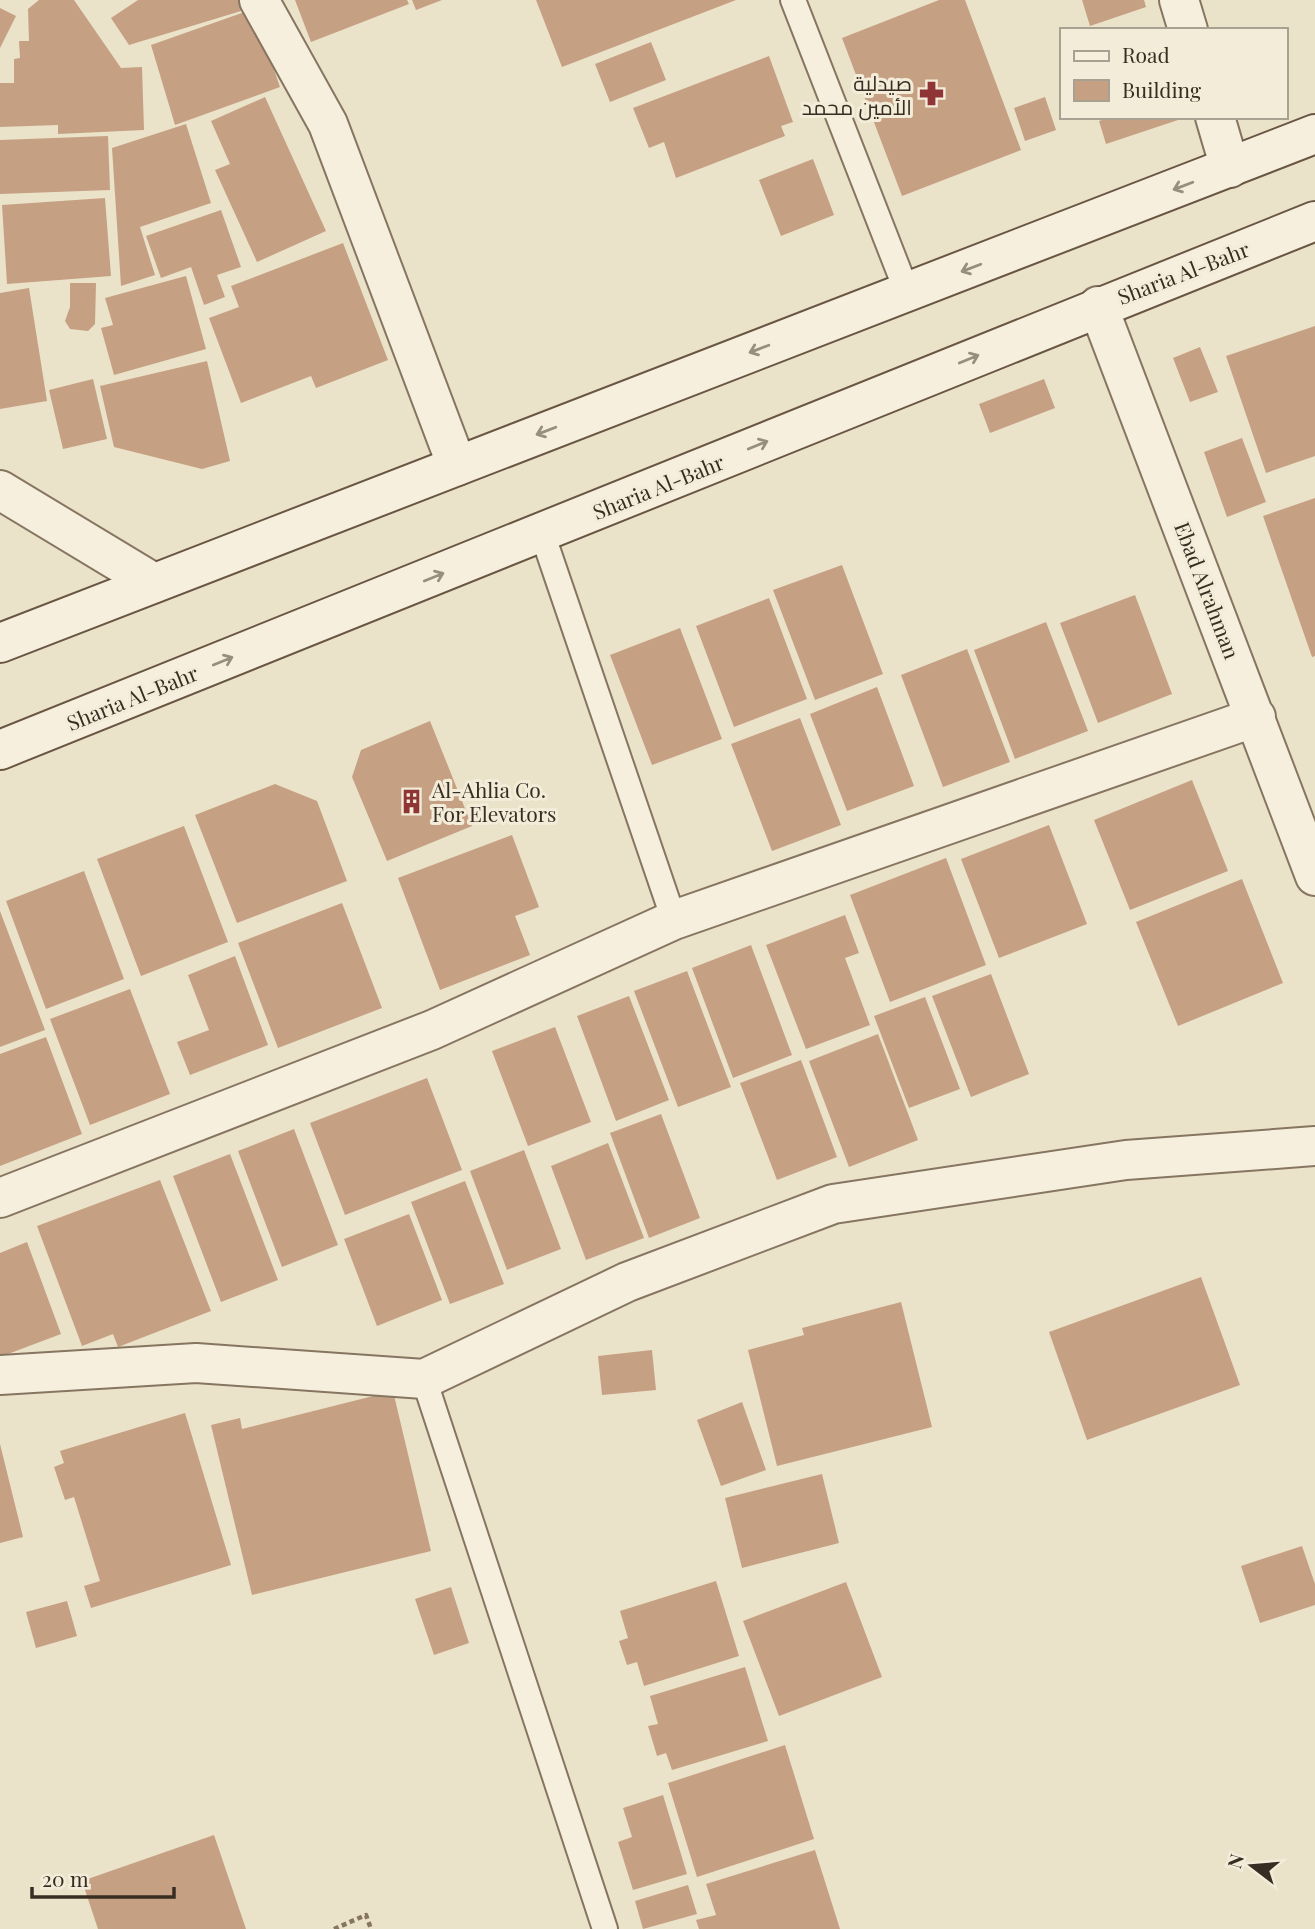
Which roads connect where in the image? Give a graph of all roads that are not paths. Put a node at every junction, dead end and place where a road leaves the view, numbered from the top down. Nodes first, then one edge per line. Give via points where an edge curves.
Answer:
1 (259, 0) edge
2 (793, 0) edge
3 (1179, 0) edge
4 (1187, 28) edge
5 (1216, 119) edge
6 (1315, 134) edge
7 (1230, 168) junction
8 (1315, 220) edge
9 (907, 292) junction
10 (1098, 306) junction
11 (457, 466) junction
12 (0, 490) edge
13 (542, 533) junction
14 (154, 583) junction
15 (0, 643) edge
16 (1256, 717) junction
17 (0, 750) edge
18 (1315, 876) edge
19 (674, 920) junction
20 (1315, 1146) edge
21 (0, 1198) edge
22 (0, 1375) edge
23 (424, 1379) junction
24 (605, 1929) edge

1 - 11 street via 328,124
2 - 9 lane
3 - 4 street
5 - 7 street
6 - 7 street
7 -> 9 street
8 - 10 street, Sharia Al-Bahr
9 -> 11 street
13 -> 10 street, Sharia Al-Bahr
10 - 16 street, Ebad Alrahman
11 - 14 street
12 - 14 street
17 -> 13 street, Sharia Al-Bahr
13 - 19 lane
14 - 15 street
16 - 18 street, Ebad Alrahman
16 - 19 street
19 - 21 street via 432,1031
20 - 23 street via 1126,1160 833,1204 627,1282
22 - 23 street via 196,1363
23 - 24 lane

